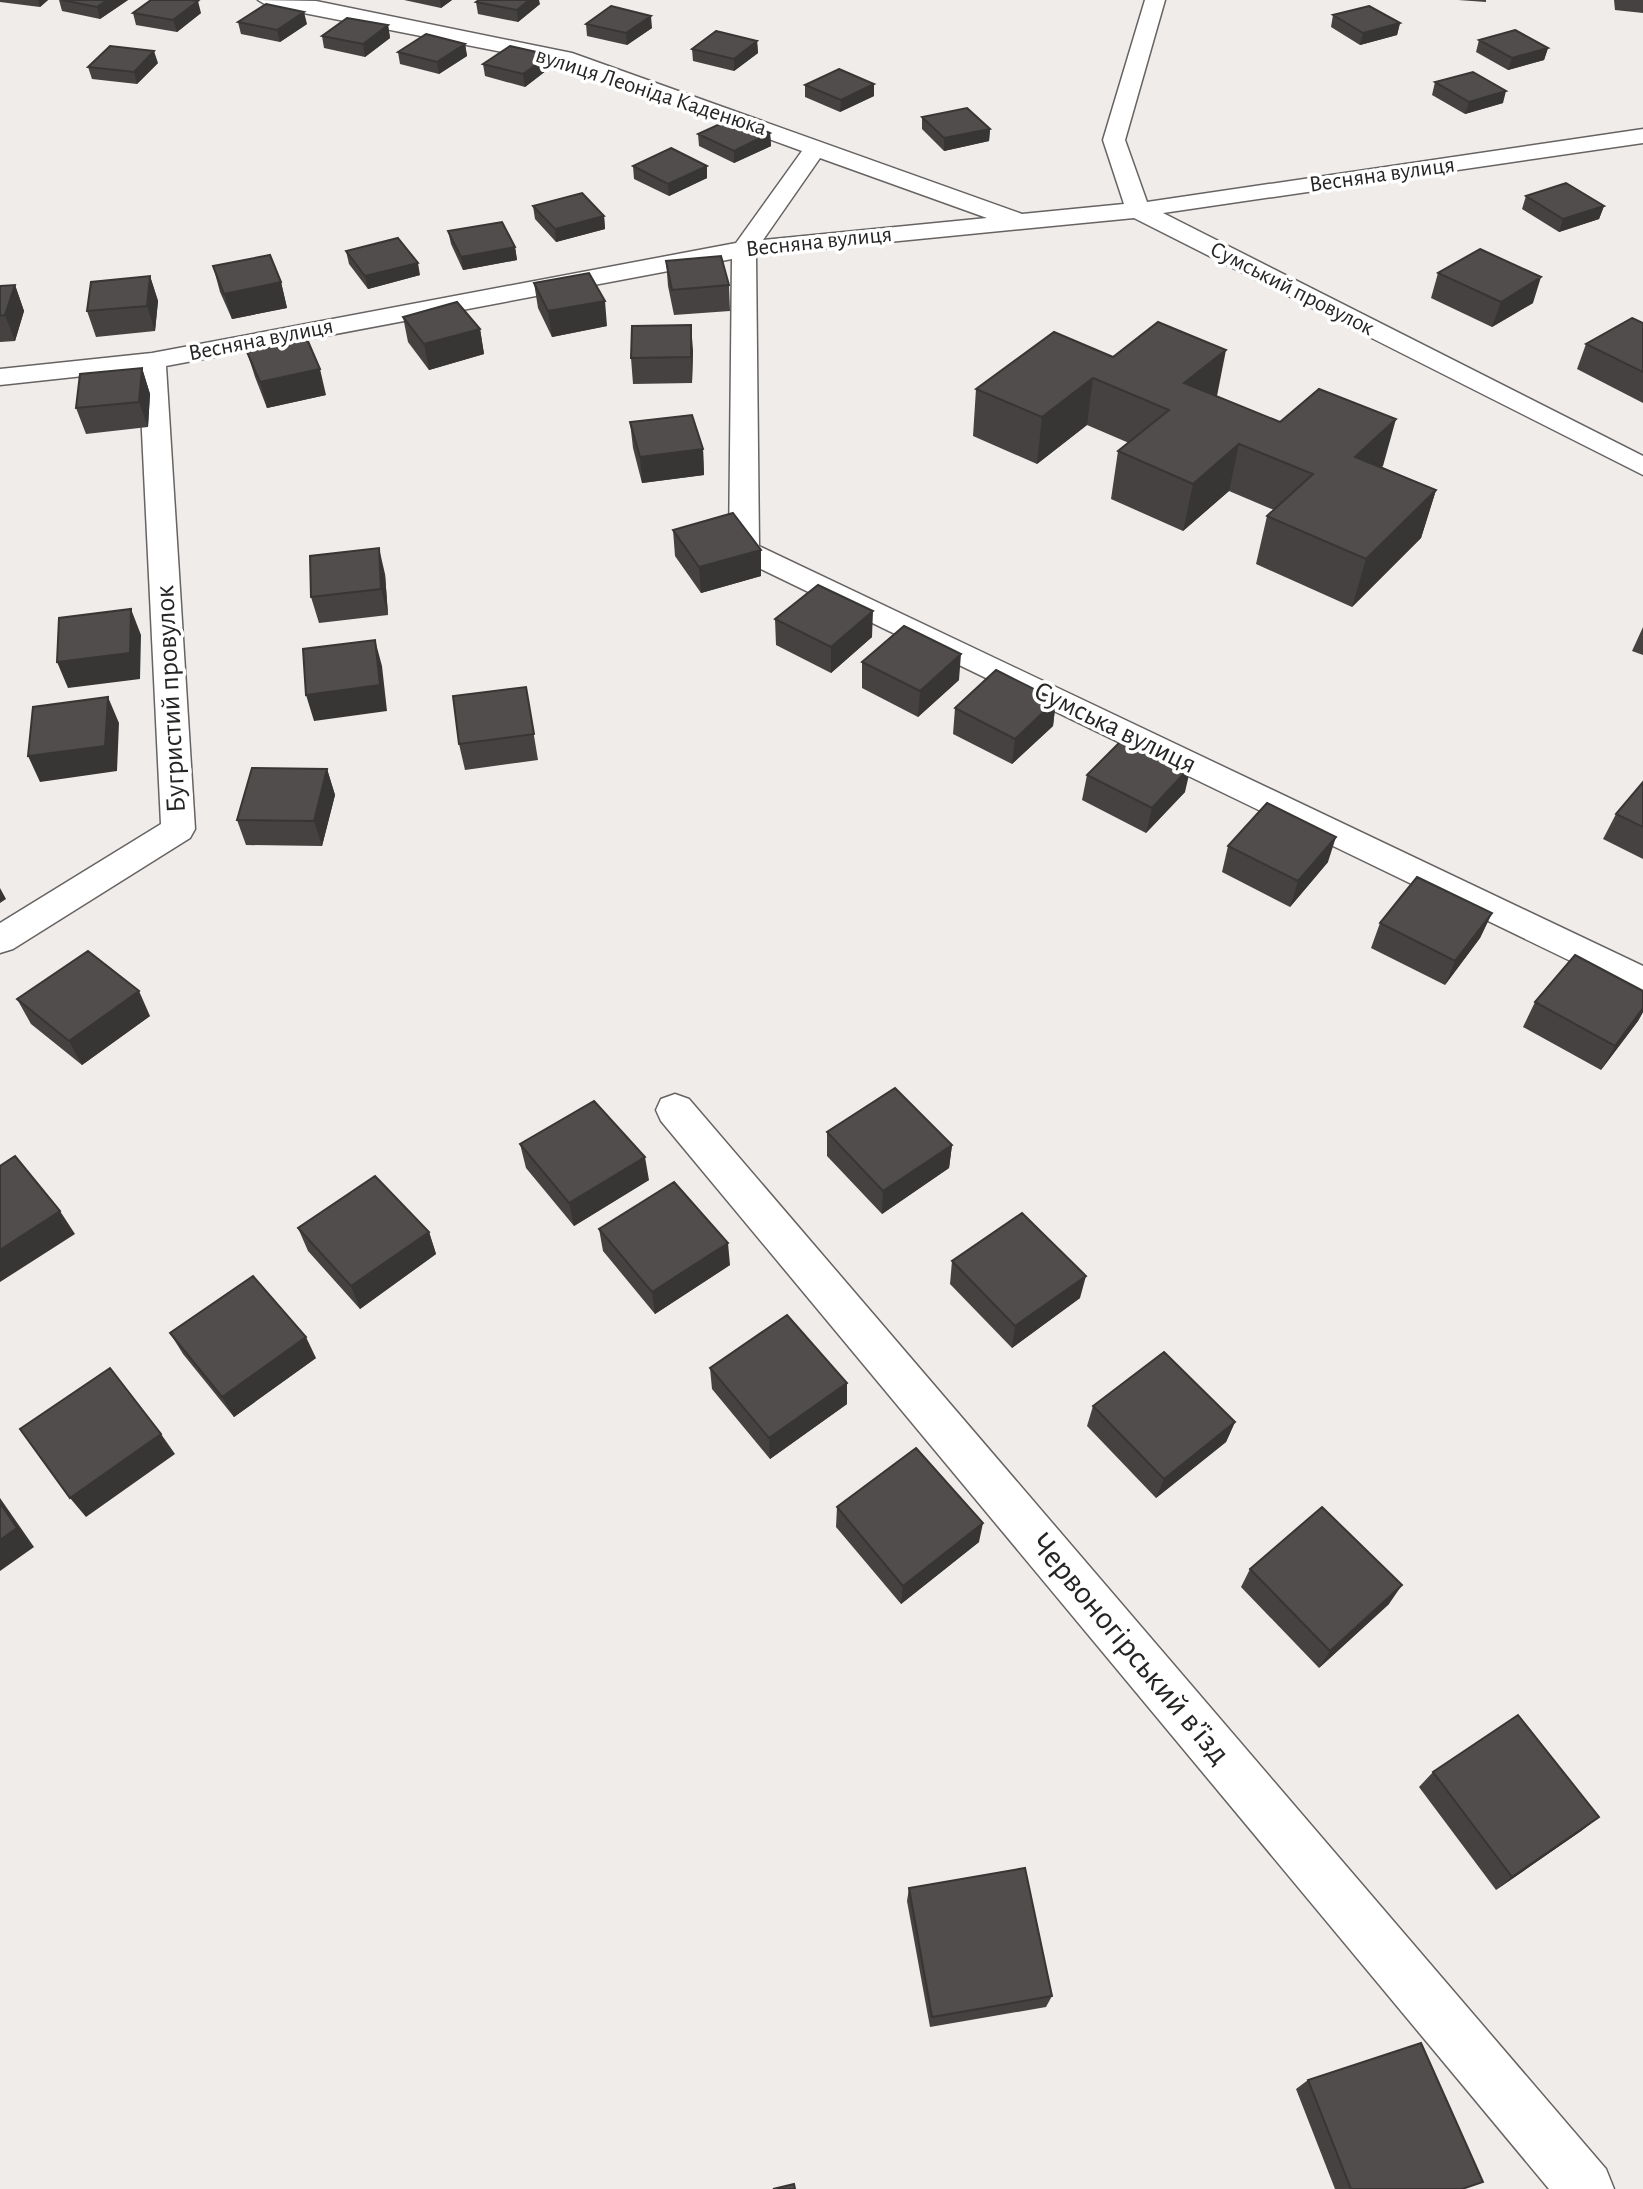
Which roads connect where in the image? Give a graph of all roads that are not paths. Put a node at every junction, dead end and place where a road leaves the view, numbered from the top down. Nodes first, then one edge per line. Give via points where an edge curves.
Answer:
1 (268, 0) edge
2 (1155, 0) edge
3 (317, 2) edge
4 (1643, 136) edge
5 (816, 147) junction
6 (1138, 211) junction
7 (1023, 222) junction
8 (744, 248) junction
9 (152, 361) junction
10 (0, 377) edge
11 (1643, 467) edge
12 (0, 940) edge
13 (1643, 982) edge
14 (675, 1110) dead end
15 (1586, 2189) edge

1 - 3 street, вулиця Леоніда Каденюка
2 - 6 street via 1114,140
3 - 5 street, вулиця Леоніда Каденюка via 564,58
4 - 6 street, Весняна вулиця
5 - 7 street, вулиця Леоніда Каденюка
5 - 8 street
6 - 7 street, Весняна вулиця
6 - 11 street, Сумський провулок
7 - 8 street, Весняна вулиця
8 - 9 street, Весняна вулиця
8 - 13 street, Сумська вулиця via 744,550
9 - 10 street, Весняна вулиця
9 - 12 street, Бугристий провулок via 178,829
14 - 15 street, Червоногірський в’їзд

